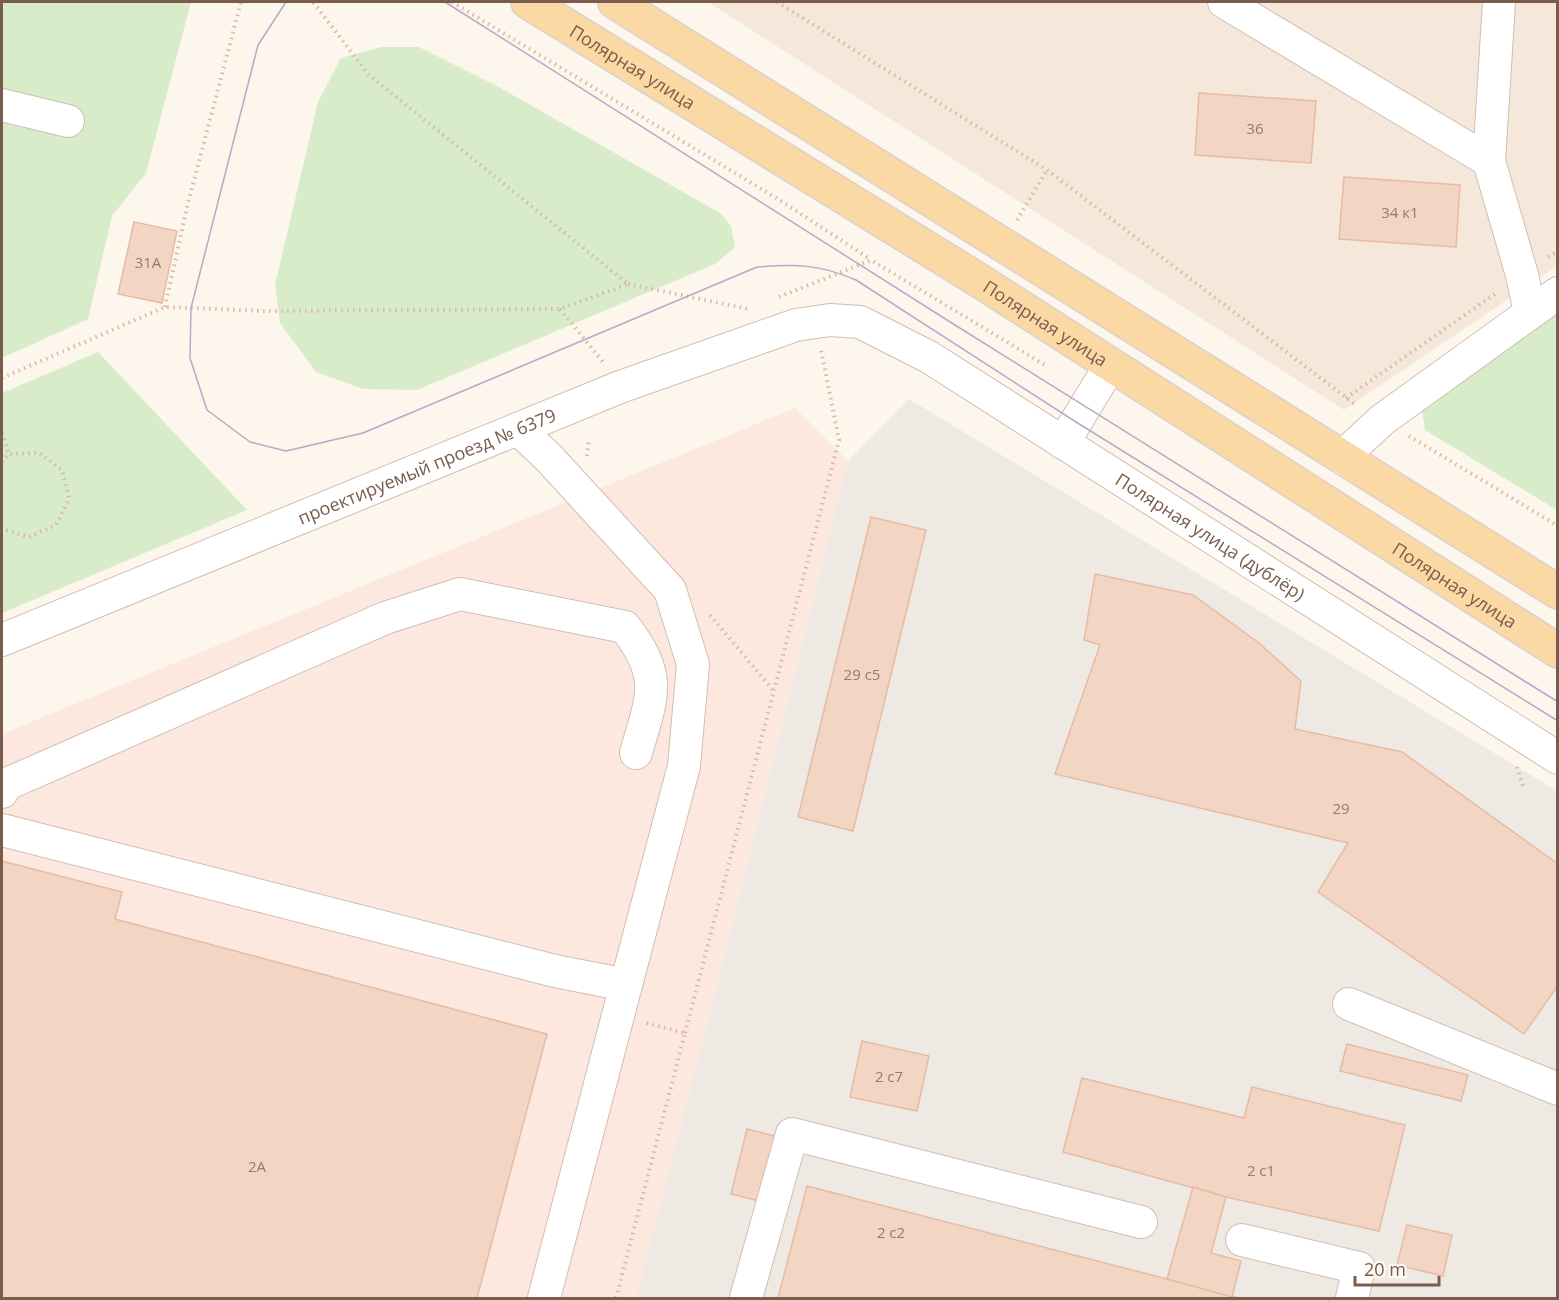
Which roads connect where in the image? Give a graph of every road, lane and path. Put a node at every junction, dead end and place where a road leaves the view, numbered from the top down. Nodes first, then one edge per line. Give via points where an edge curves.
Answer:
1 (241, 2) edge
2 (313, 2) edge
3 (452, 2) edge
4 (528, 2) edge
5 (615, 2) edge
6 (777, 2) edge
7 (1224, 2) edge
8 (1499, 2) edge
9 (2, 105) edge
10 (68, 121) dead end
11 (1489, 161) junction
12 (1047, 170) junction
13 (1012, 229) dead end
14 (1557, 250) edge
15 (871, 260) dead end
16 (1522, 274) junction
17 (628, 284) junction
18 (1557, 293) edge
19 (165, 307) junction
20 (749, 309) dead end
21 (1530, 312) junction
22 (959, 314) dead end
23 (860, 322) joint
24 (820, 341) dead end
25 (1045, 365) dead end
26 (1110, 366) junction
27 (2, 378) edge
28 (1346, 398) junction
29 (1382, 420) junction
30 (518, 429) junction
31 (2, 434) edge
32 (1063, 443) junction
33 (9, 454) junction
34 (1344, 460) junction
35 (2, 462) edge
36 (1557, 526) edge
37 (2, 529) edge
38 (1557, 592) edge
39 (2, 640) edge
40 (1557, 651) edge
41 (636, 753) dead end
42 (1557, 758) edge
43 (2, 792) edge
44 (2, 830) edge
45 (626, 985) junction
46 (1349, 1004) dead end
47 (643, 1022) dead end
48 (685, 1033) junction
49 (1557, 1089) edge
50 (1140, 1222) dead end
51 (1242, 1240) dead end
52 (544, 1299) edge
53 (616, 1299) edge
54 (746, 1299) edge
55 (1352, 1299) edge

1 - 19 path
2 - 17 path via 369,75
3 - 15 path via 768,193
4 - 26 main road, Полярная улица via 980,281
5 - 34 main road
6 - 12 path
7 - 11 street
8 - 11 street
9 - 10 street
11 - 16 street
12 - 13 path
12 - 28 path
14 - 16 path
16 - 21 street
16 - 28 path
17 - 19 path via 560,309 266,311
17 - 20 path
18 - 21 street
19 - 27 path
21 - 29 street
22 - 25 path
23 - 30 street, проектируемый проезд № 6379 via 830,320 796,325 620,387
23 - 32 street, Полярная улица (дублёр) via 929,357
24 - 48 path via 839,440
26 - 32 street
26 - 40 main road, Полярная улица
28 - 29 path
29 - 34 street via 1353,446
29 - 36 path
30 - 39 street, проектируемый проезд № 6379
30 - 45 street via 670,590 693,664 684,766
31 - 33 path
32 - 42 street, Полярная улица (дублёр)
33 - 35 path
33 - 37 path via 39,453 62,470 69,499 56,525 29,537
34 - 38 main road
41 - 43 street via 654,689 643,651 625,627 460,594 385,618 7,784
44 - 45 street via 546,969
45 - 52 street
46 - 49 street
47 - 48 path
48 - 53 path
50 - 54 street via 792,1134
51 - 55 street via 1359,1268

